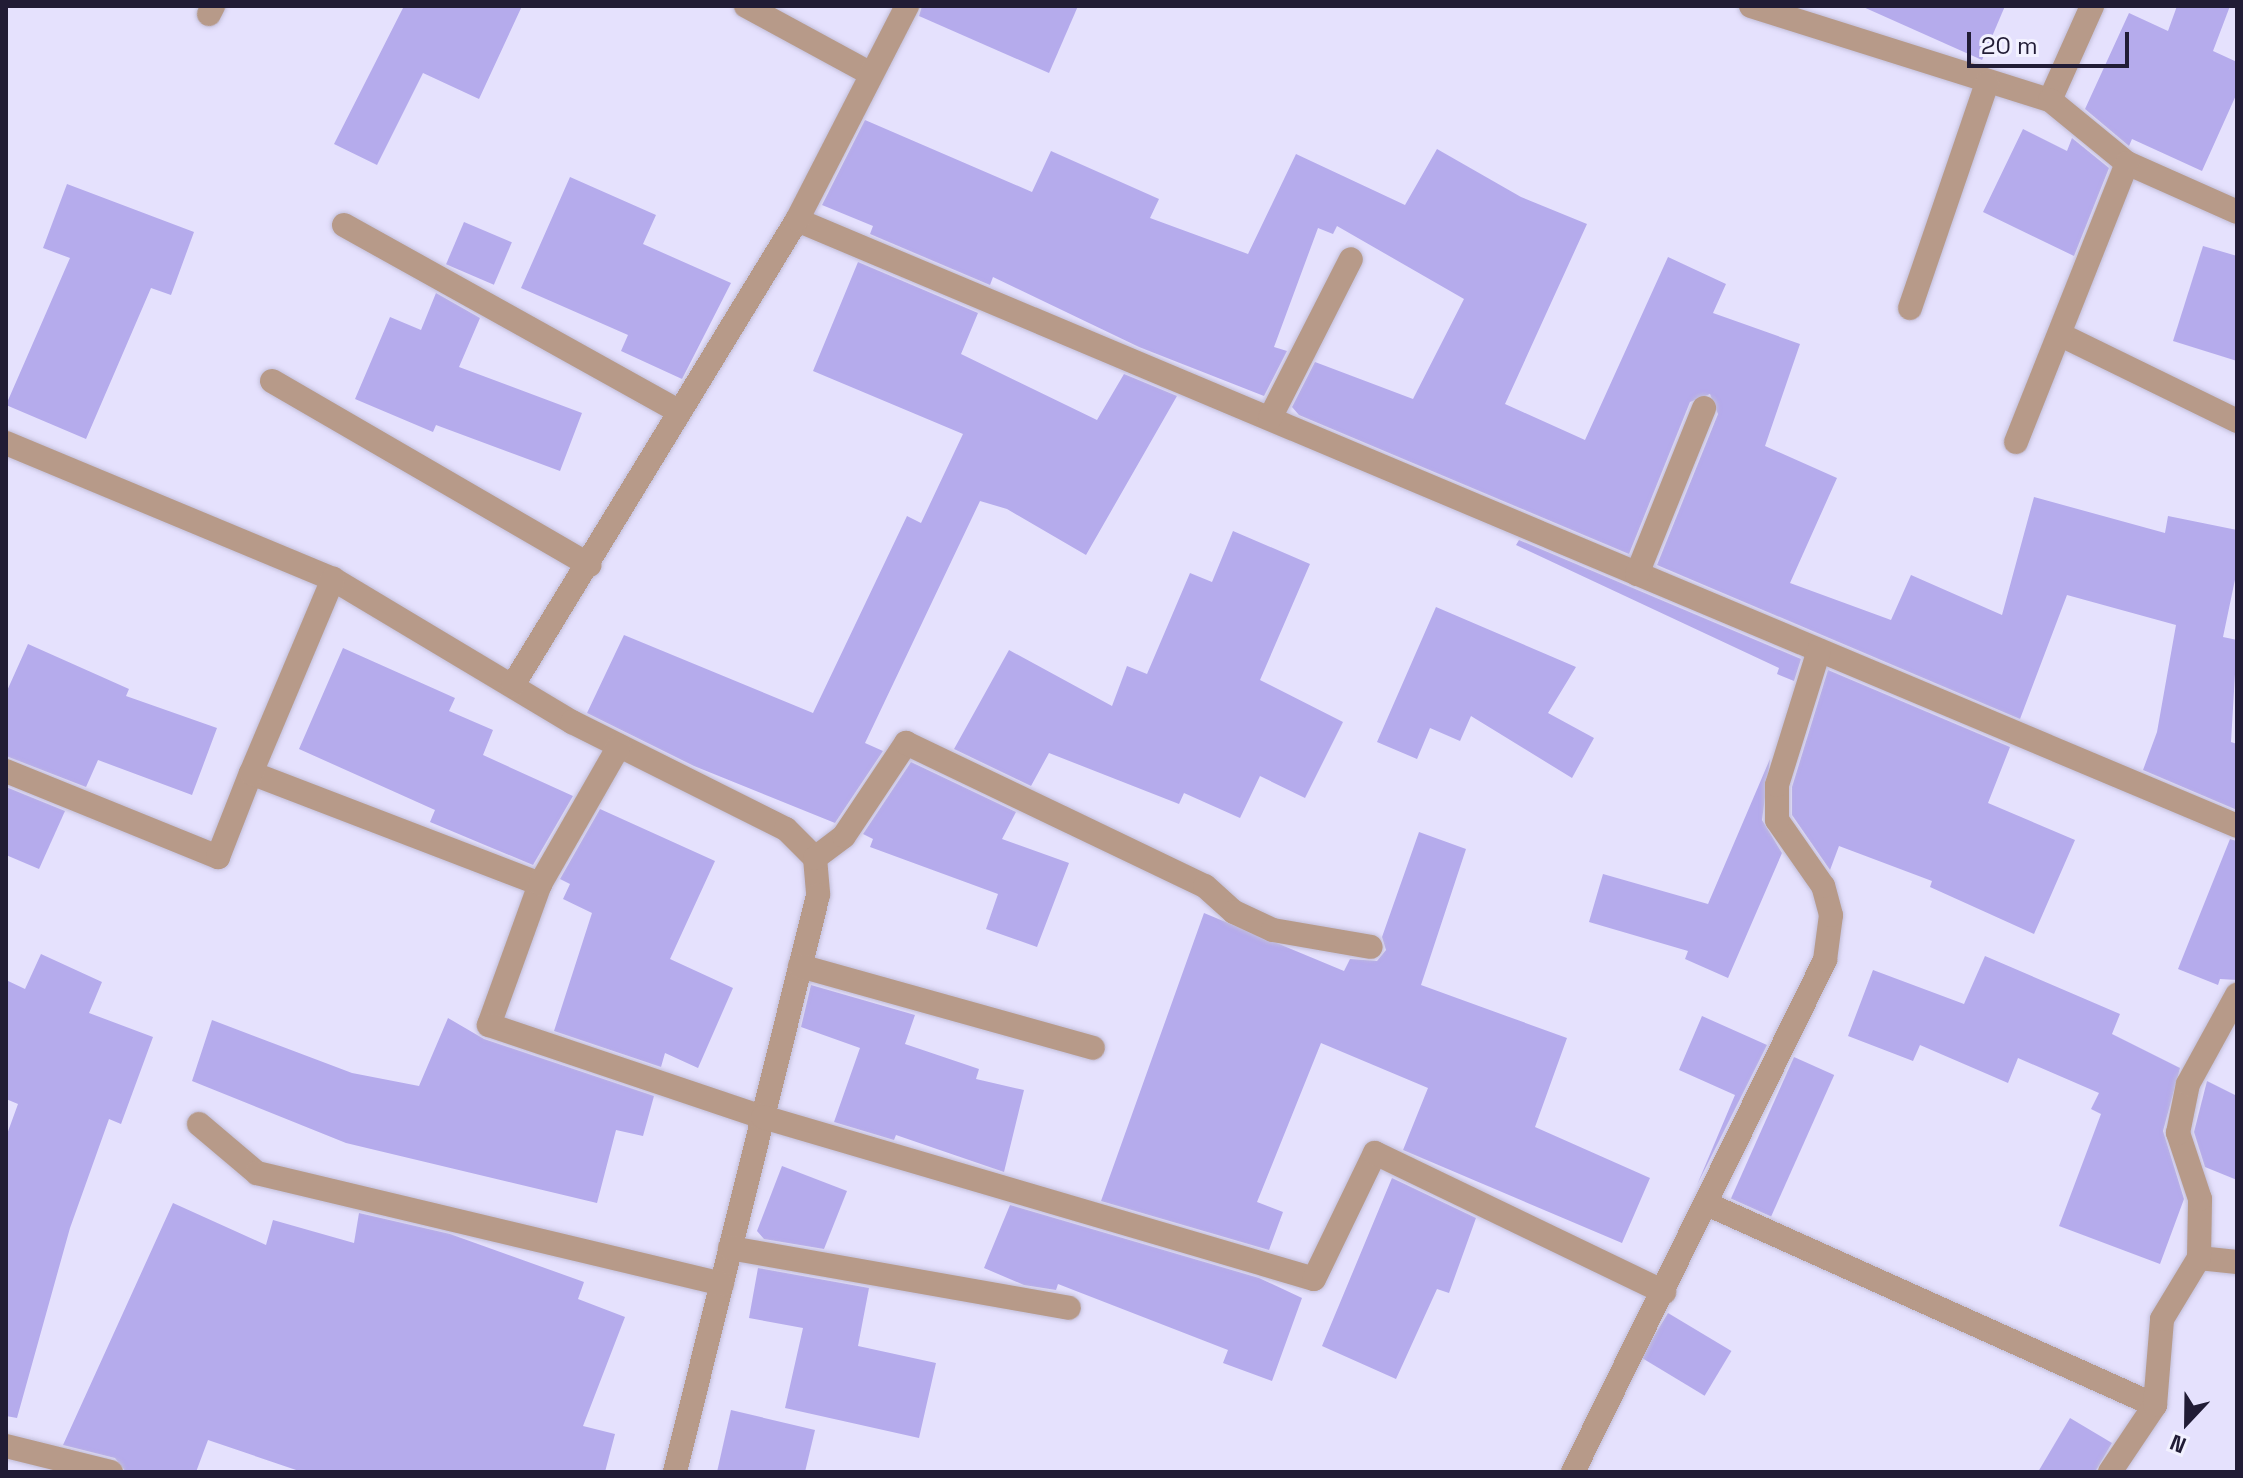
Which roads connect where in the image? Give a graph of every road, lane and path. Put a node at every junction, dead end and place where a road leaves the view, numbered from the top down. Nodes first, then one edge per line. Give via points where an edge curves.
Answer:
1 (746, 6) edge
2 (907, 6) edge
3 (1751, 6) edge
4 (2092, 6) edge
5 (871, 74) junction
6 (1987, 83) junction
7 (2050, 100) junction
8 (2127, 163) junction
9 (2237, 212) edge
10 (797, 220) junction
11 (344, 225) dead end
12 (1351, 259) dead end
13 (1910, 308) dead end
14 (2061, 335) junction
15 (272, 381) dead end
16 (1704, 408) dead end
17 (677, 410) junction
18 (1270, 418) junction
19 (2237, 421) edge
20 (2016, 442) dead end
21 (6, 443) edge
22 (589, 565) junction
23 (1637, 574) junction
24 (333, 579) junction
25 (1819, 650) junction
26 (513, 685) junction
27 (619, 746) junction
28 (6, 771) edge
29 (251, 773) junction
30 (2237, 826) edge
31 (815, 858) junction
32 (540, 884) junction
33 (1371, 947) dead end
34 (800, 966) junction
35 (2236, 999) edge
36 (1093, 1048) dead end
37 (763, 1117) junction
38 (199, 1124) dead end
39 (1707, 1204) junction
40 (730, 1248) junction
41 (2199, 1258) junction
42 (2237, 1262) edge
43 (722, 1284) junction
44 (1664, 1292) junction
45 (1069, 1308) dead end
46 (2155, 1405) junction
47 (6, 1446) edge
48 (63, 1466) edge
49 (111, 1472) edge
50 (675, 1472) edge
51 (1573, 1472) edge
52 (2110, 1472) edge

1 - 5 street
2 - 5 street
3 - 6 street
4 - 7 street
5 - 10 street
6 - 7 street
6 - 13 street
7 - 8 street
8 - 9 street
8 - 14 street
10 - 17 street
10 - 18 street
11 - 17 street
12 - 18 street
14 - 19 street
14 - 20 street
15 - 22 street
16 - 23 street
17 - 22 street
18 - 23 street
21 - 24 street
22 - 26 street
23 - 25 street
24 - 26 street
24 - 29 street
25 - 30 street
25 - 39 street via 1777,785 1777,820 1823,886 1831,915 1825,960
26 - 27 street
27 - 31 street via 786,829
27 - 32 street
28 - 29 street via 218,857
29 - 32 street
31 - 33 street via 844,836 906,743 1205,886 1234,912 1273,930
31 - 34 street via 818,895
32 - 37 street via 489,1025
34 - 36 street
34 - 37 street
35 - 41 street via 2188,1084 2178,1133 2200,1199
37 - 40 street
37 - 44 street via 1314,1279 1375,1153
38 - 43 street via 257,1173
39 - 44 street
39 - 46 street
40 - 43 street
40 - 45 street
41 - 42 street
41 - 46 street via 2162,1319
43 - 50 street
44 - 51 street
46 - 52 street
47 - 48 street
48 - 49 street

